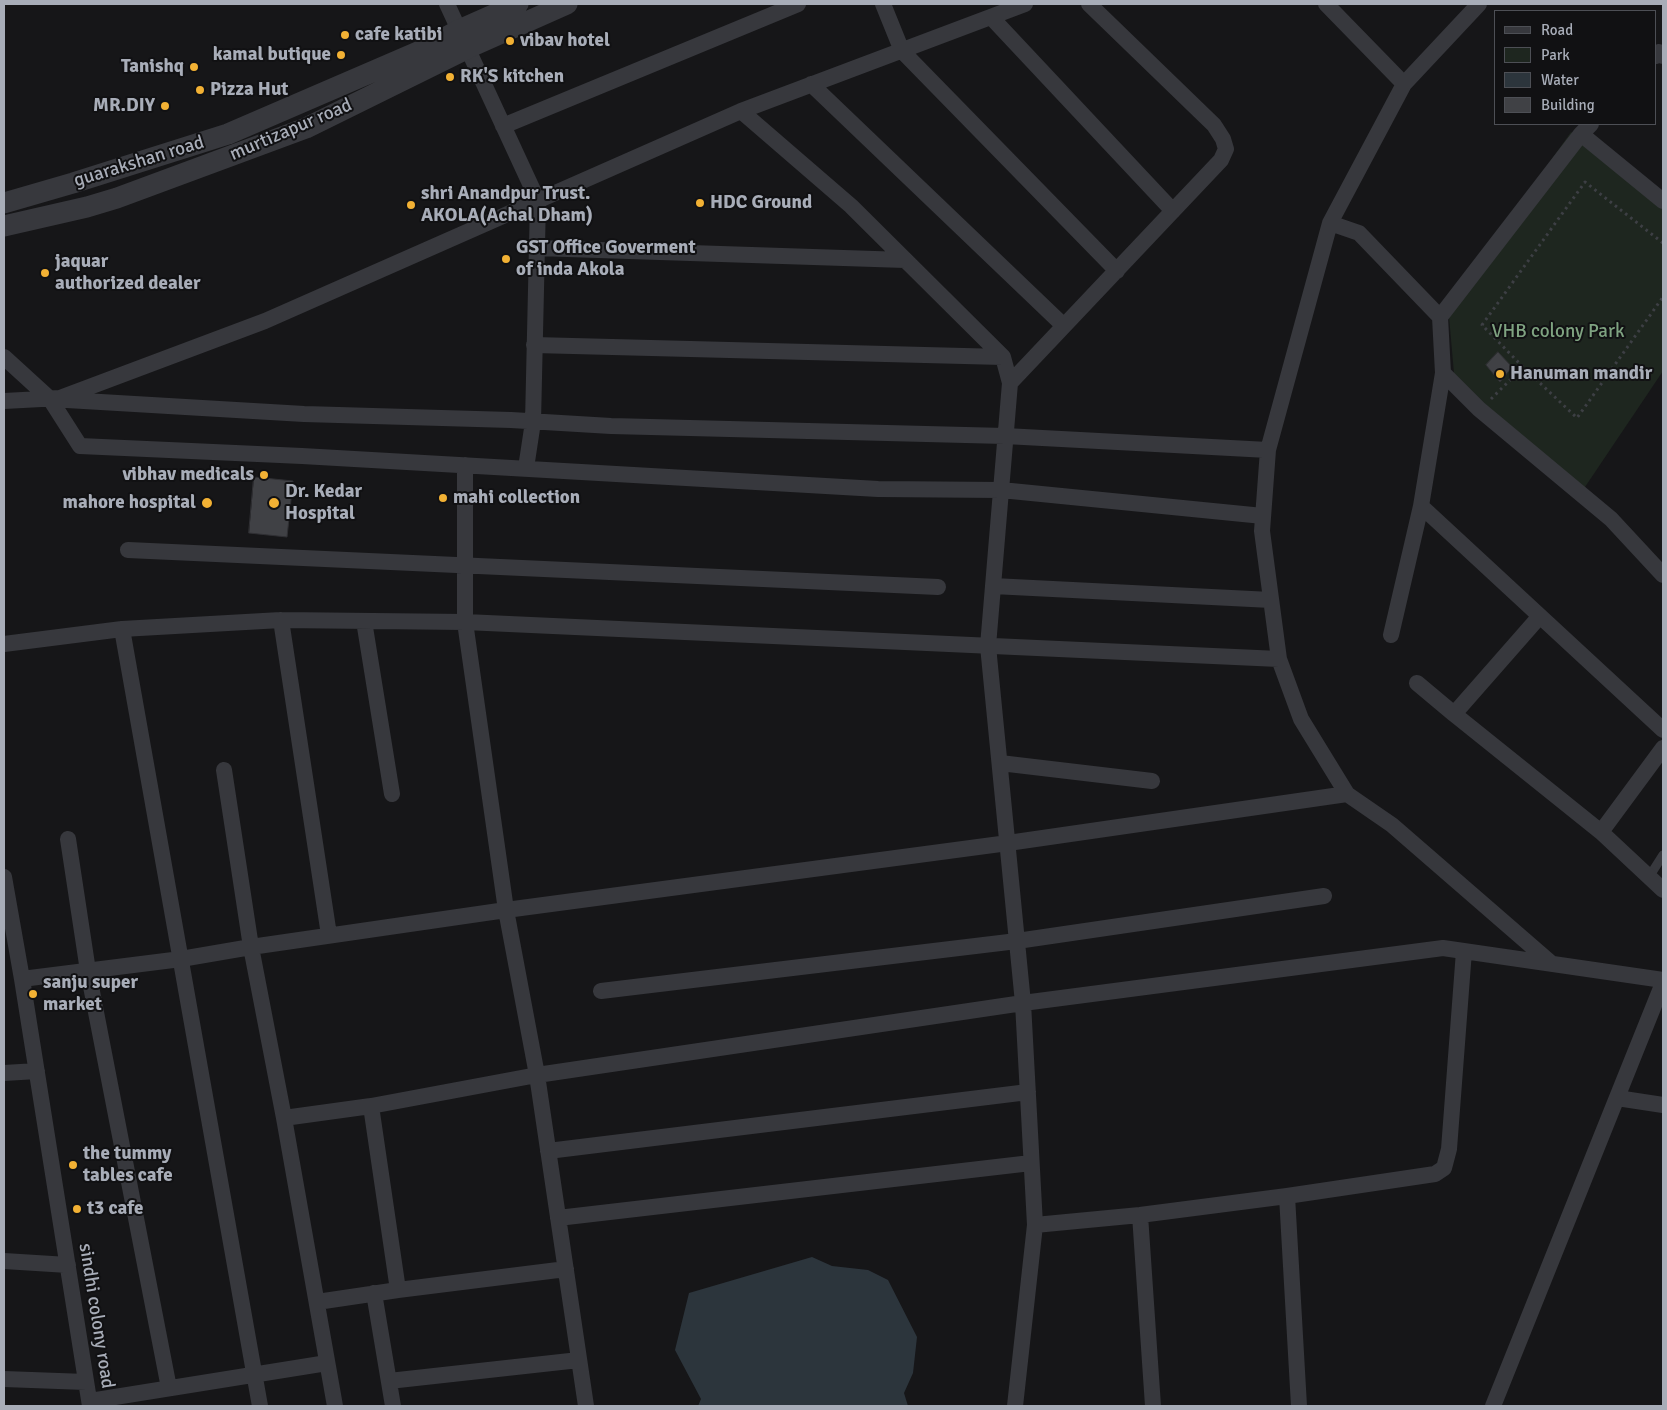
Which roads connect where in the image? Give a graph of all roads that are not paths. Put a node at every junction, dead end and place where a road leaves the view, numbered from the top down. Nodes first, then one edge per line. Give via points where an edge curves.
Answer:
1 (447, 4) edge
2 (518, 4) edge
3 (566, 4) edge
4 (798, 4) edge
5 (884, 4) edge
6 (1025, 4) edge
7 (1089, 4) edge
8 (1326, 4) edge
9 (1479, 4) edge
10 (991, 17) junction
11 (464, 39) junction
12 (902, 51) junction
13 (811, 84) junction
14 (1404, 84) junction
15 (741, 111) junction
16 (503, 126) junction
17 (1586, 129) edge
18 (1663, 201) edge
19 (538, 202) junction
20 (4, 203) edge
21 (1173, 211) junction
22 (1330, 223) junction
23 (4, 226) edge
24 (537, 248) junction
25 (906, 260) junction
26 (1117, 271) junction
27 (1440, 317) junction
28 (1064, 326) junction
29 (534, 345) junction
30 (4, 357) edge
31 (1003, 357) junction
32 (1443, 373) junction
33 (1010, 383) junction
34 (50, 399) junction
35 (4, 401) edge
36 (533, 422) junction
37 (1005, 436) junction
38 (1268, 450) junction
39 (465, 465) junction
40 (526, 468) junction
41 (1001, 490) junction
42 (1420, 506) junction
43 (1263, 516) junction
44 (128, 550) dead end
45 (465, 565) junction
46 (1661, 566) edge
47 (993, 586) junction
48 (938, 587) dead end
49 (1271, 600) junction
50 (1540, 616) junction
51 (281, 620) junction
52 (364, 621) junction
53 (465, 622) junction
54 (122, 629) junction
55 (1392, 634) dead end
56 (4, 644) edge
57 (988, 646) junction
58 (1279, 659) junction
59 (1417, 683) dead end
60 (1454, 714) junction
61 (1663, 730) edge
62 (1663, 748) edge
63 (1000, 763) junction
64 (224, 770) dead end
65 (1152, 781) dead end
66 (392, 794) dead end
67 (1347, 794) junction
68 (1601, 832) junction
69 (68, 839) dead end
70 (1008, 843) junction
71 (1663, 855) edge
72 (4, 877) edge
73 (1649, 877) junction
74 (1663, 890) edge
75 (1324, 896) dead end
76 (506, 910) junction
77 (329, 936) junction
78 (1017, 941) junction
79 (251, 946) junction
80 (1464, 951) junction
81 (181, 959) junction
82 (1551, 964) junction
83 (88, 971) junction
84 (22, 979) junction
85 (1663, 981) edge
86 (601, 991) dead end
87 (1023, 1003) junction
88 (37, 1071) junction
89 (4, 1073) edge
90 (537, 1075) junction
91 (1028, 1092) junction
92 (1617, 1098) junction
93 (1663, 1105) edge
94 (371, 1106) junction
95 (284, 1118) junction
96 (548, 1151) junction
97 (1031, 1163) junction
98 (1287, 1196) junction
99 (1140, 1215) junction
100 (558, 1218) junction
101 (1035, 1225) junction
102 (4, 1261) edge
103 (68, 1265) junction
104 (566, 1269) junction
105 (398, 1290) junction
106 (374, 1293) junction
107 (317, 1302) junction
108 (579, 1360) junction
109 (328, 1363) junction
110 (254, 1374) junction
111 (4, 1379) edge
112 (389, 1381) junction
113 (86, 1382) junction
114 (169, 1388) junction
115 (90, 1404) edge
116 (260, 1406) edge
117 (335, 1406) edge
118 (393, 1406) edge
119 (586, 1406) edge
120 (1016, 1406) edge
121 (1153, 1406) edge
122 (1299, 1406) edge
123 (1493, 1406) edge

1 - 11 street
2 - 11 street, guarakshan road
3 - 11 street, murtizapur road
4 - 16 street
5 - 12 street
6 - 10 street
7 - 21 street via 1214,125 1223,139 1226,149 1221,160
8 - 14 street
9 - 14 street
10 - 12 street
10 - 21 street
11 - 16 street
11 - 20 street, guarakshan road via 425,49 228,134
11 - 23 street, murtizapur road via 306,128 117,198
12 - 13 street
12 - 26 street
13 - 15 street
13 - 28 street
14 - 22 street
15 - 19 street
15 - 25 street via 851,206
16 - 19 street
17 - 18 street
17 - 27 street
19 - 24 street
19 - 34 street via 265,321
21 - 26 street
22 - 27 street via 1358,232
22 - 38 street
24 - 25 street
24 - 29 street
25 - 31 street
26 - 28 street
27 - 32 street
28 - 33 street
29 - 31 street
29 - 36 street
30 - 34 street
31 - 33 street
32 - 42 street
32 - 46 street via 1479,410 1611,519
33 - 37 street
34 - 35 street
34 - 36 street via 304,414
34 - 39 street via 80,446
36 - 37 street
36 - 40 street
37 - 38 street
37 - 41 street
38 - 43 street
39 - 40 street
39 - 45 street
40 - 41 street via 878,489
41 - 43 street
41 - 47 street
42 - 50 street
42 - 55 street
43 - 49 street
44 - 45 street
45 - 48 street
45 - 53 street
47 - 49 street
47 - 57 street
49 - 58 street
50 - 60 street
50 - 61 street
51 - 52 street
51 - 54 street
51 - 77 street
52 - 53 street
52 - 66 street
53 - 57 street
53 - 76 street
54 - 56 street
54 - 81 street
57 - 58 street
57 - 63 street
58 - 67 street via 1302,719
59 - 60 street
60 - 68 street
62 - 68 street
63 - 65 street
63 - 70 street
64 - 79 street
67 - 70 street
67 - 82 street via 1392,825
68 - 73 street
69 - 83 street
70 - 76 street
70 - 78 street
71 - 73 lane
72 - 84 street, sindhi colony road
73 - 74 street
75 - 78 street
76 - 77 street
76 - 90 street
77 - 79 street
78 - 86 street
78 - 87 street
79 - 81 street
79 - 95 street
80 - 82 street
80 - 87 street via 1443,948
80 - 98 street via 1449,1149 1444,1168 1435,1174
81 - 83 street
81 - 110 street
82 - 85 street
83 - 84 street
83 - 114 street
84 - 88 street, sindhi colony road
85 - 92 street
87 - 90 street
87 - 91 street
88 - 89 street
88 - 103 street, sindhi colony road
90 - 94 street
90 - 96 street
91 - 96 street
91 - 97 street
92 - 93 street
92 - 123 street
94 - 95 street
94 - 105 street
95 - 107 street
96 - 100 street
97 - 100 street
97 - 101 street
98 - 99 street
98 - 122 street
99 - 101 street
99 - 121 street
100 - 104 street
101 - 120 street
102 - 103 street
103 - 113 street, sindhi colony road
104 - 105 street
104 - 108 street
105 - 106 street
106 - 107 street
106 - 112 street
107 - 109 street
108 - 112 street
108 - 119 street
109 - 110 street
109 - 117 street
110 - 114 street
110 - 116 street
111 - 113 street
112 - 118 street
113 - 115 street, sindhi colony road
114 - 115 street

